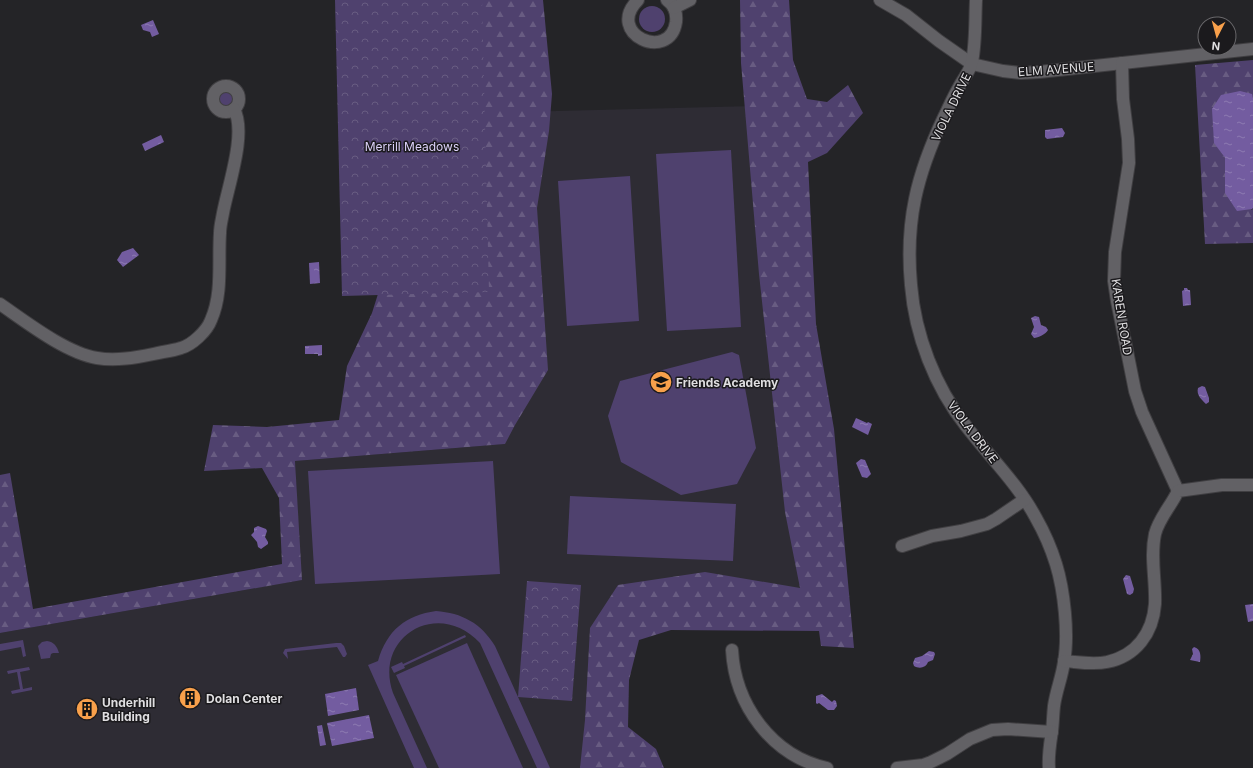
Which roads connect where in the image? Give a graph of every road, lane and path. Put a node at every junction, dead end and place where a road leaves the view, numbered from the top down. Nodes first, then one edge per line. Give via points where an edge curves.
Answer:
1 (638, 0) edge
2 (690, 0) edge
3 (880, 0) edge
4 (976, 0) edge
5 (670, 4) edge
6 (1253, 49) edge
7 (1122, 63) junction
8 (972, 64) junction
9 (234, 109) dead end
10 (0, 304) edge
11 (1253, 485) edge
12 (1178, 491) junction
13 (1024, 500) junction
14 (902, 546) dead end
15 (732, 650) dead end
16 (1064, 660) junction
17 (1052, 732) junction
18 (827, 768) edge
19 (897, 768) edge
20 (1049, 768) edge

1 - 5 street via 632,6 628,21 635,35 648,42 664,39 674,28 676,20
2 - 5 street
3 - 8 street, ELM AVENUE via 906,15
4 - 8 street, VIOLA DRIVE
6 - 7 street, ELM AVENUE
7 - 8 street, ELM AVENUE via 1021,73
7 - 12 street, KAREN ROAD via 1129,163 1115,252 1114,281 1135,392
8 - 13 street, VIOLA DRIVE via 940,125 920,176 909,238 912,292 919,331 944,393 964,424
9 - 10 street via 238,134 220,232 217,302 207,328 193,342 182,348 134,357 97,358 79,353 43,334
11 - 12 street via 1222,485
12 - 16 street via 1155,534 1155,603 1152,620 1145,636 1138,646 1124,657 1106,662
13 - 14 street via 987,524 932,536
13 - 16 street, VIOLA DRIVE via 1036,517 1056,564 1065,612
15 - 18 street via 733,667 742,696 764,731 796,757
16 - 17 street, VIOLA DRIVE via 1054,705
17 - 19 street via 992,730 970,738 931,762
17 - 20 street, VIOLA DRIVE via 1048,754

